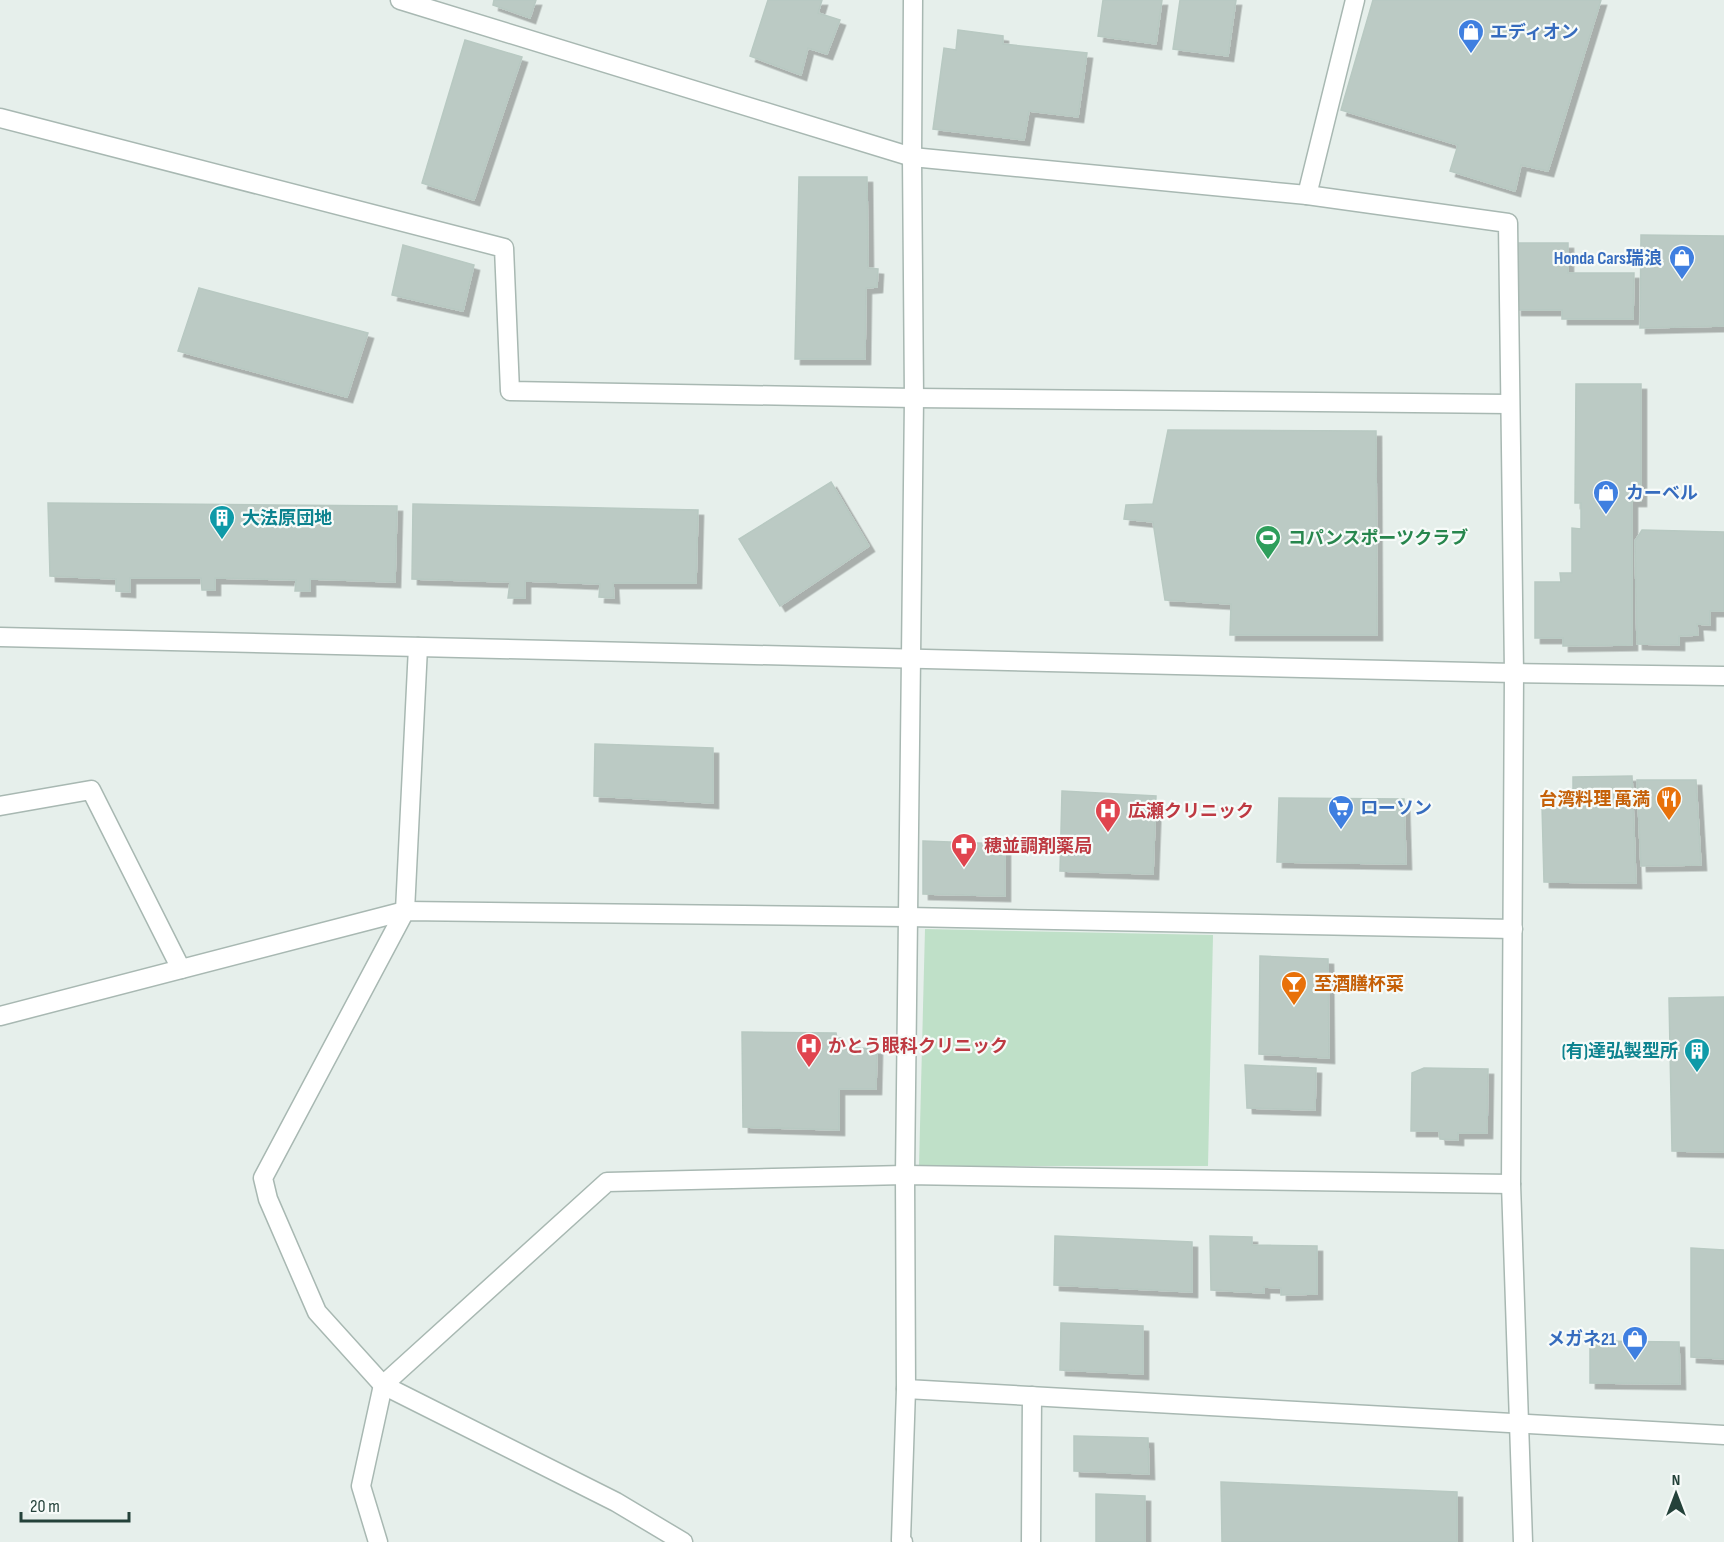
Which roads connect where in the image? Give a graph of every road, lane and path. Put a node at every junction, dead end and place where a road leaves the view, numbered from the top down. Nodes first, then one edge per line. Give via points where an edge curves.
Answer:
1 (400, 0) edge
2 (914, 0) edge
3 (1355, 0) edge
4 (0, 118) edge
5 (912, 158) junction
6 (1307, 195) junction
7 (914, 398) junction
8 (1509, 404) junction
9 (0, 637) edge
10 (418, 647) junction
11 (910, 658) junction
12 (1514, 674) junction
13 (1724, 676) edge
14 (0, 806) edge
15 (405, 911) junction
16 (908, 917) junction
17 (1513, 929) junction
18 (181, 969) junction
19 (0, 1016) edge
20 (906, 1175) junction
21 (1511, 1184) junction
22 (383, 1385) junction
23 (906, 1389) junction
24 (1032, 1396) junction
25 (1519, 1423) junction
26 (1724, 1435) edge
27 (378, 1542) edge
28 (683, 1542) edge
29 (903, 1542) edge
30 (1031, 1542) edge
31 (1523, 1542) edge

1 - 5 street
2 - 5 street
3 - 6 street
4 - 7 street via 504,248 510,391
5 - 6 street
5 - 7 street
6 - 8 street via 1508,223
7 - 8 street
7 - 11 street
8 - 12 street
9 - 10 street
10 - 11 street
10 - 15 street
11 - 12 street
11 - 16 street
12 - 13 street
12 - 17 street
14 - 18 street via 91,790
15 - 16 street
15 - 18 street
15 - 22 street via 263,1178 268,1199 317,1312
16 - 17 street
16 - 20 street
17 - 21 street
18 - 19 street
20 - 21 street
20 - 22 street via 608,1182
20 - 23 street
21 - 25 street
22 - 27 street via 362,1486
22 - 28 street via 616,1502
23 - 24 street
23 - 29 street
24 - 25 street
24 - 30 street
25 - 26 street
25 - 31 street

